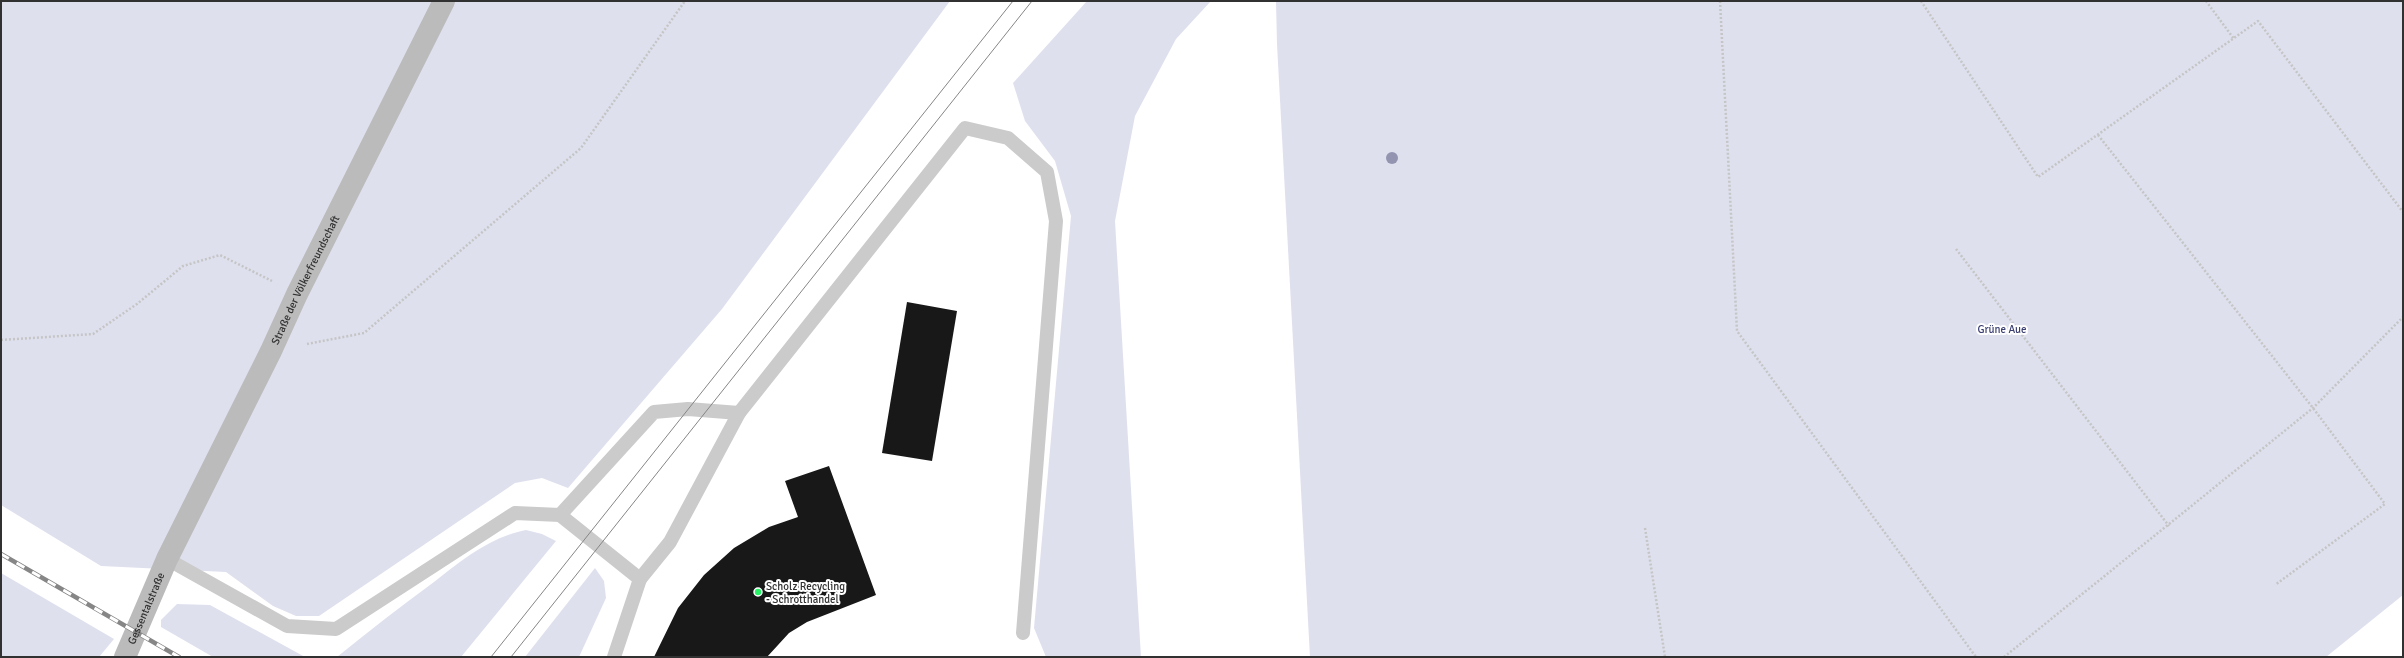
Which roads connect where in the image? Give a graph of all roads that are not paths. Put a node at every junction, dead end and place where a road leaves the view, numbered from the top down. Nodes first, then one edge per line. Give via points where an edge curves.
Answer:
1 (444, 1) edge
2 (739, 414) junction
3 (560, 515) junction
4 (167, 559) junction
5 (640, 579) junction
6 (1023, 633) dead end
7 (125, 657) edge
8 (614, 657) edge

1 - 4 main road, Straße der Völkerfreundschaft
2 - 3 lane via 688,409 654,412
2 - 5 lane via 670,542
2 - 6 lane via 965,128 1008,138 1047,172 1056,221
3 - 4 lane via 515,514 336,629 287,626
3 - 5 lane
4 - 7 main road, Gessentalstraße
5 - 8 lane

